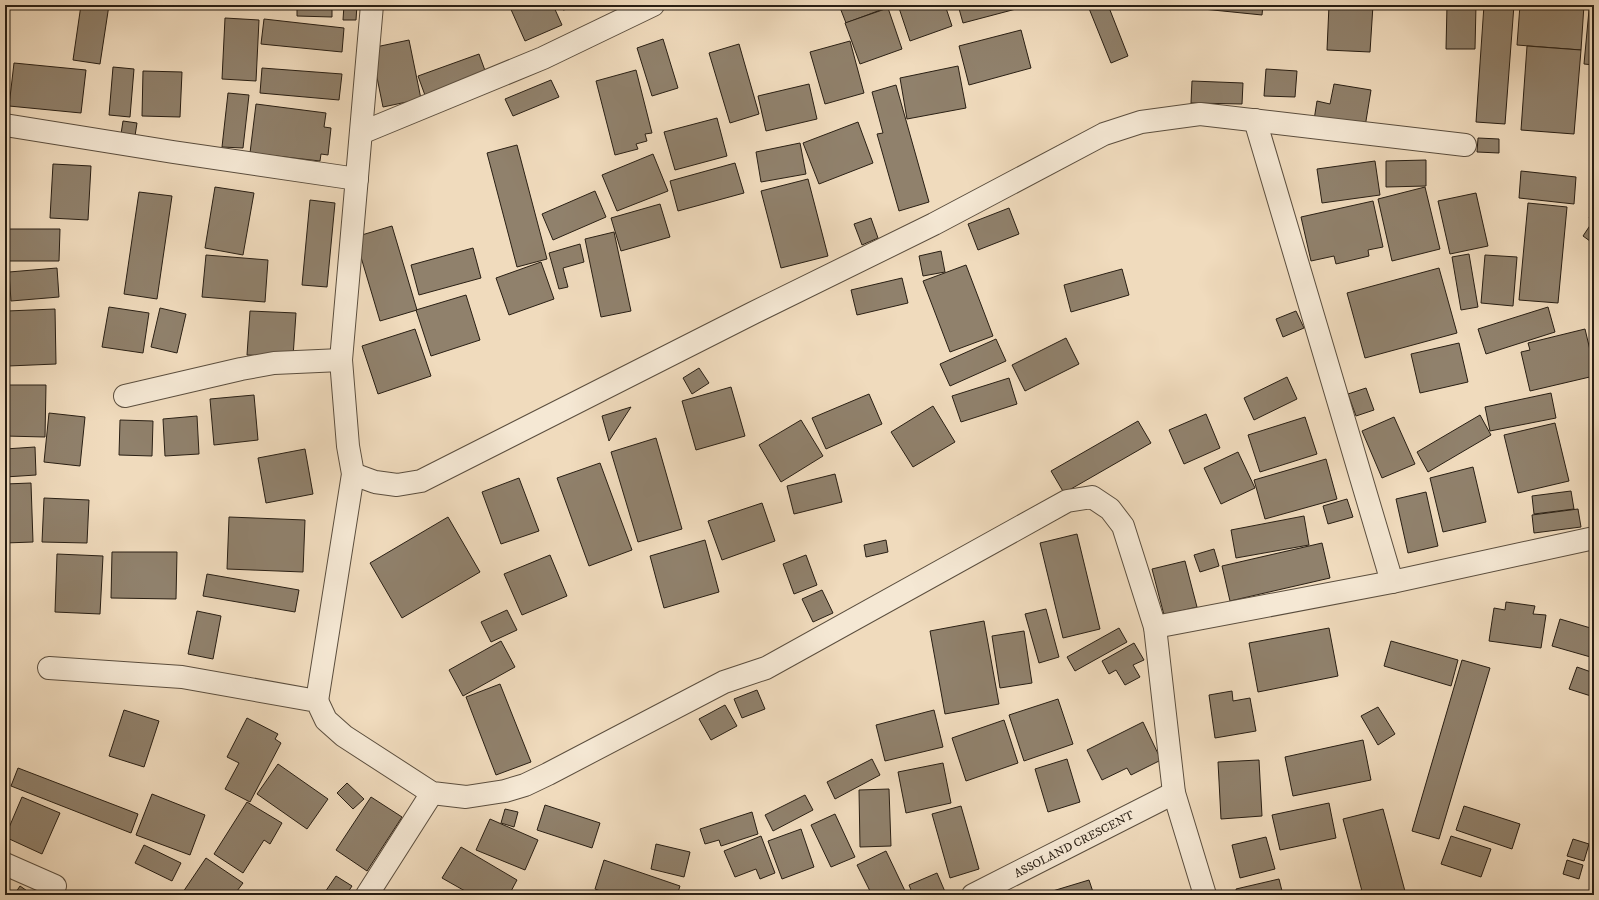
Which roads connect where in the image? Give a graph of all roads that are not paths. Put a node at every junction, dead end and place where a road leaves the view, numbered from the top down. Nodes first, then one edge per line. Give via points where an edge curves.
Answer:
1 (372, 5) edge
2 (653, 5) edge
3 (1255, 120) junction
4 (5, 125) edge
5 (361, 134) junction
6 (1465, 145) dead end
7 (357, 179) junction
8 (341, 360) junction
9 (125, 396) dead end
10 (353, 474) junction
11 (1594, 538) edge
12 (1392, 582) junction
13 (1155, 627) junction
14 (49, 668) dead end
15 (317, 700) junction
16 (432, 793) junction
17 (1174, 793) junction
18 (5, 864) edge
19 (56, 886) dead end
20 (366, 895) edge
21 (973, 895) edge
22 (1205, 895) edge

1 - 5 street
2 - 5 street via 543,58
3 - 6 street
3 - 10 street via 1200,114 1141,122 1104,134 934,224 421,481 397,486
3 - 12 street
4 - 7 street
5 - 7 street
7 - 8 street
8 - 9 street via 274,363
8 - 10 street via 348,446
10 - 15 street
11 - 12 street
12 - 13 street
13 - 16 street via 1123,526 1110,509 1092,498 1067,501 766,668 724,682 525,785 466,797
13 - 17 street
14 - 15 street via 182,677
15 - 16 street via 326,720 344,736
16 - 20 street
17 - 21 street, ASSOLAND CRESCENT
17 - 22 street
18 - 19 street

